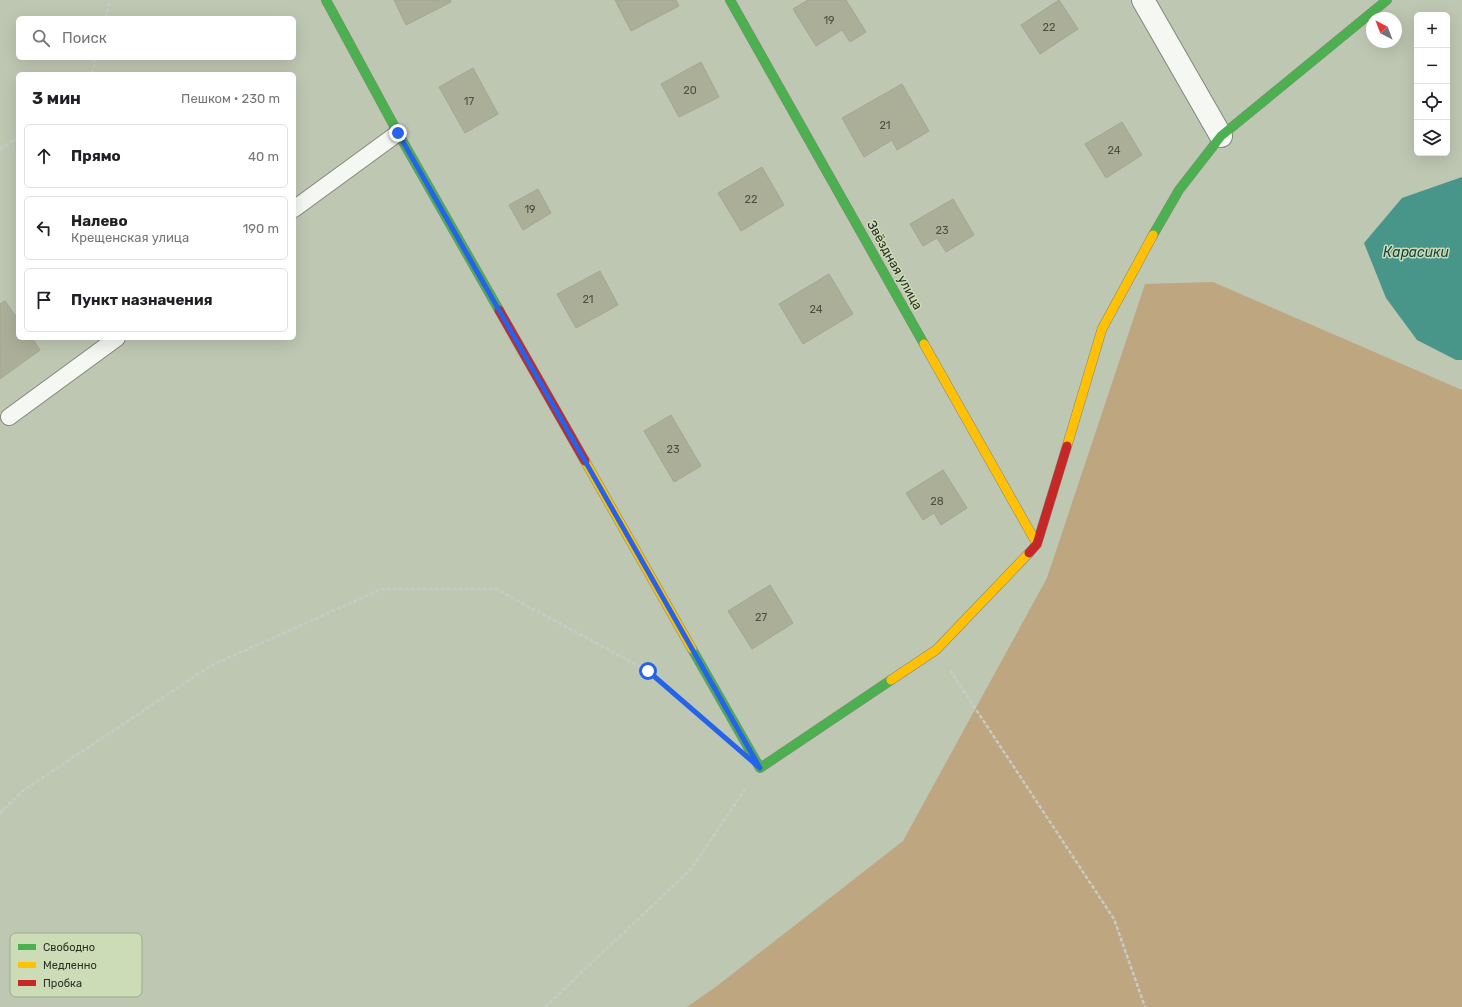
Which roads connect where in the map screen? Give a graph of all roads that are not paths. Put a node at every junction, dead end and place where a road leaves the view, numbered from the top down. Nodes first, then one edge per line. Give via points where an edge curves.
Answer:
1 (326, 0) edge
2 (730, 0) edge
3 (1143, 0) edge
4 (1387, 0) edge
5 (398, 133) junction
6 (1221, 136) junction
7 (296, 208) edge
8 (114, 340) edge
9 (9, 416) dead end
10 (1037, 544) junction

1 - 5 street
2 - 10 street, Звёздная улица
3 - 6 street
4 - 6 street
5 - 7 lane
5 - 10 street via 760,768 936,650
6 - 10 street via 1179,190 1102,329
8 - 9 lane

